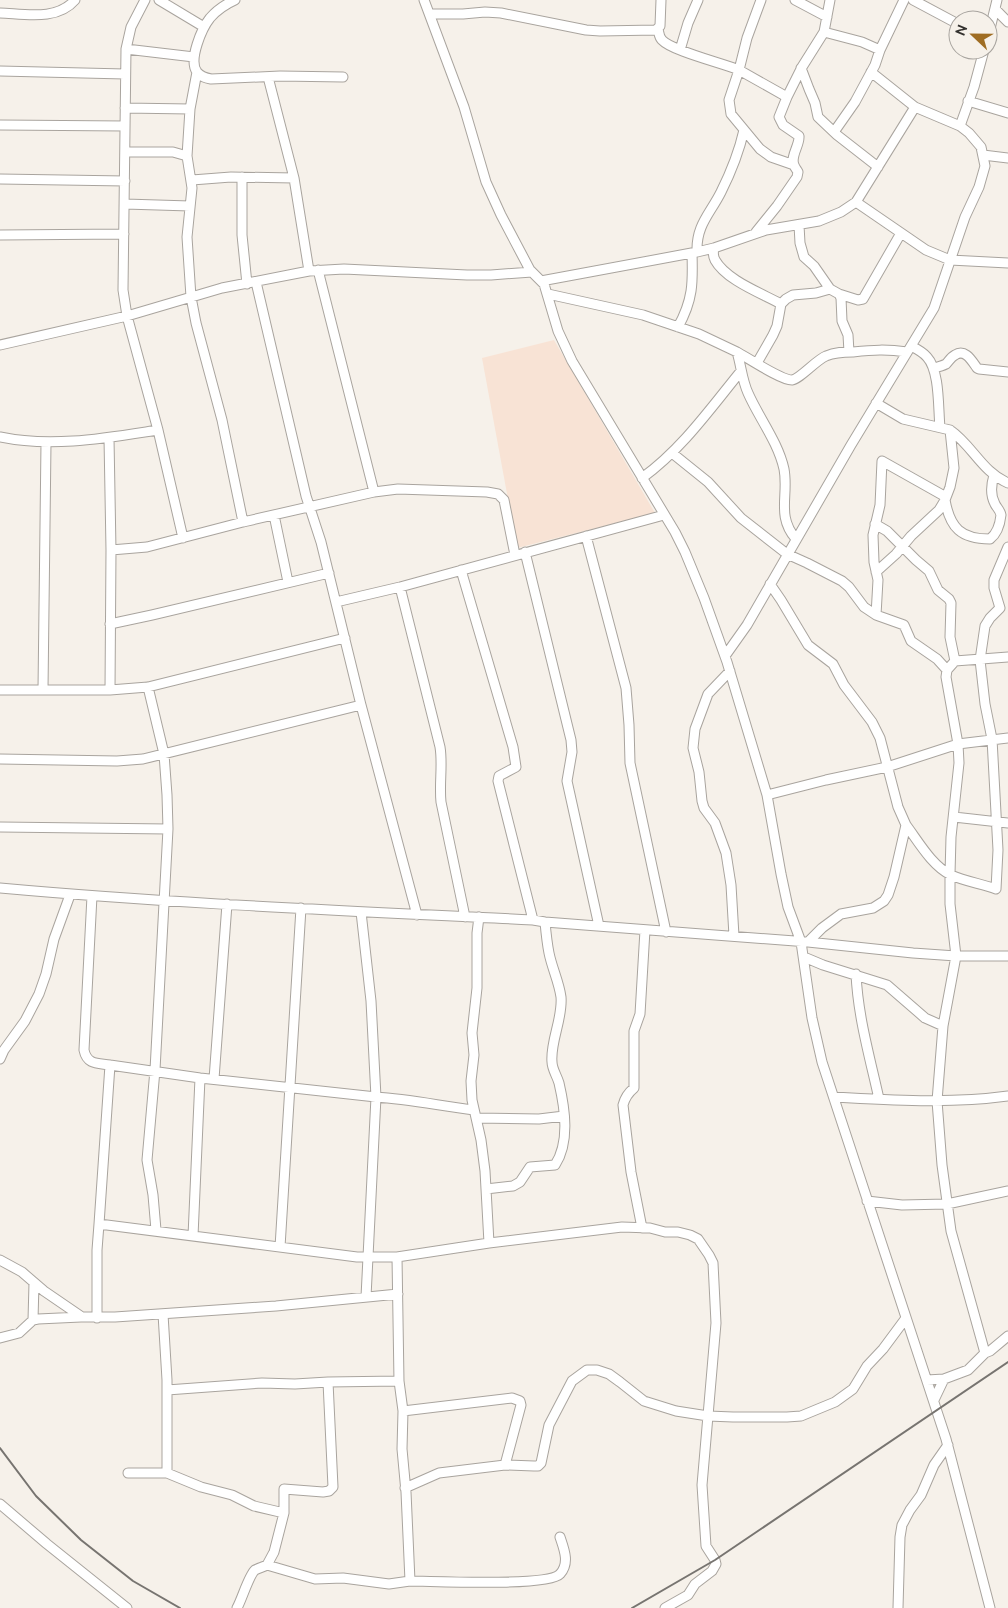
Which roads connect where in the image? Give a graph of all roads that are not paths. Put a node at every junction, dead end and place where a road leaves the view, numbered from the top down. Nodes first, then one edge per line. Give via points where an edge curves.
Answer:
1 (75, 0) edge
2 (145, 0) edge
3 (159, 0) edge
4 (424, 0) edge
5 (661, 0) edge
6 (698, 0) edge
7 (761, 0) edge
8 (794, 0) edge
9 (904, 0) edge
10 (913, 0) edge
11 (229, 1) edge
12 (832, 1) edge
13 (996, 4) edge
14 (0, 13) edge
15 (430, 14) junction
16 (827, 17) junction
17 (948, 19) edge
18 (1008, 22) edge
19 (204, 26) junction
20 (658, 29) junction
21 (824, 32) junction
22 (126, 49) junction
23 (680, 50) junction
24 (880, 50) junction
25 (194, 57) junction
26 (981, 60) edge
27 (801, 68) junction
28 (739, 70) junction
29 (0, 71) edge
30 (197, 72) junction
31 (871, 72) junction
32 (125, 74) junction
33 (268, 77) junction
34 (343, 77) dead end
35 (786, 97) junction
36 (968, 101) junction
37 (915, 107) junction
38 (125, 108) junction
39 (190, 109) junction
40 (1008, 113) edge
41 (0, 126) edge
42 (125, 126) junction
43 (960, 126) junction
44 (744, 130) junction
45 (834, 132) junction
46 (125, 152) junction
47 (983, 155) junction
48 (187, 156) junction
49 (1008, 158) edge
50 (794, 165) junction
51 (878, 168) junction
52 (242, 177) junction
53 (294, 178) junction
54 (0, 179) edge
55 (192, 180) junction
56 (124, 181) junction
57 (856, 202) junction
58 (125, 204) junction
59 (190, 206) junction
60 (799, 226) junction
61 (756, 232) junction
62 (902, 233) junction
63 (124, 234) junction
64 (0, 235) edge
65 (714, 248) junction
66 (695, 252) junction
67 (950, 260) junction
68 (1008, 263) edge
69 (314, 271) junction
70 (532, 272) junction
71 (541, 281) junction
72 (251, 283) junction
73 (830, 289) junction
74 (548, 294) junction
75 (839, 294) junction
76 (191, 298) junction
77 (781, 304) junction
78 (127, 316) junction
79 (678, 327) junction
80 (0, 345) edge
81 (909, 349) junction
82 (737, 352) junction
83 (849, 352) junction
84 (757, 363) junction
85 (934, 368) junction
86 (742, 371) junction
87 (1008, 372) edge
88 (876, 403) junction
89 (940, 427) junction
90 (158, 430) junction
91 (950, 430) junction
92 (0, 437) edge
93 (109, 438) junction
94 (46, 443) junction
95 (672, 453) junction
96 (994, 475) junction
97 (642, 478) junction
98 (1008, 483) edge
99 (374, 492) junction
100 (946, 499) junction
101 (309, 506) junction
102 (274, 515) junction
103 (664, 515) junction
104 (243, 522) junction
105 (875, 524) junction
106 (586, 536) junction
107 (183, 538) junction
108 (796, 539) junction
109 (902, 547) junction
110 (1008, 547) edge
111 (111, 550) junction
112 (525, 552) junction
113 (787, 554) junction
114 (516, 555) junction
115 (461, 570) junction
116 (876, 572) junction
117 (329, 573) junction
118 (288, 582) junction
119 (770, 584) junction
120 (400, 587) junction
121 (336, 602) junction
122 (876, 615) junction
123 (110, 624) junction
124 (344, 638) junction
125 (725, 656) junction
126 (1008, 657) edge
127 (980, 660) junction
128 (955, 661) junction
129 (947, 670) junction
130 (730, 671) junction
131 (148, 686) junction
132 (0, 690) edge
133 (43, 690) junction
134 (110, 690) junction
135 (361, 705) junction
136 (1008, 738) edge
137 (992, 739) junction
138 (958, 744) junction
139 (164, 754) junction
140 (0, 759) edge
141 (887, 767) junction
142 (767, 795) junction
143 (954, 817) junction
144 (997, 822) junction
145 (1008, 823) edge
146 (906, 825) junction
147 (0, 827) edge
148 (168, 829) junction
149 (950, 874) junction
150 (0, 888) edge
151 (70, 895) junction
152 (92, 896) junction
153 (164, 900) junction
154 (227, 904) junction
155 (301, 908) junction
156 (361, 912) junction
157 (417, 915) junction
158 (465, 917) junction
159 (479, 917) junction
160 (533, 920) junction
161 (545, 922) junction
162 (599, 926) junction
163 (645, 930) junction
164 (666, 932) junction
165 (734, 936) junction
166 (805, 942) junction
167 (956, 956) junction
168 (1008, 956) edge
169 (804, 957) junction
170 (856, 974) junction
171 (943, 1026) junction
172 (0, 1059) edge
173 (110, 1065) junction
174 (155, 1070) junction
175 (200, 1078) junction
176 (214, 1079) junction
177 (290, 1087) junction
178 (1008, 1096) edge
179 (376, 1097) junction
180 (834, 1097) junction
181 (879, 1099) junction
182 (937, 1101) junction
183 (475, 1114) junction
184 (564, 1116) junction
185 (486, 1188) junction
186 (1008, 1191) edge
187 (867, 1201) junction
188 (947, 1204) junction
189 (99, 1224) junction
190 (642, 1228) junction
191 (156, 1230) junction
192 (193, 1236) junction
193 (489, 1242) junction
194 (280, 1247) junction
195 (397, 1257) junction
196 (369, 1258) junction
197 (0, 1260) edge
198 (34, 1282) junction
199 (398, 1294) junction
200 (366, 1297) junction
201 (163, 1314) junction
202 (82, 1317) junction
203 (97, 1318) junction
204 (906, 1318) junction
205 (33, 1320) junction
206 (1008, 1336) edge
207 (0, 1338) edge
208 (985, 1353) junction
209 (944, 1379) junction
210 (927, 1380) junction
211 (399, 1381) junction
212 (328, 1382) junction
213 (167, 1390) junction
214 (934, 1400) junction
215 (403, 1411) junction
216 (708, 1416) junction
217 (948, 1445) junction
218 (505, 1465) junction
219 (128, 1473) dead end
220 (167, 1473) junction
221 (405, 1488) junction
222 (0, 1504) edge
223 (284, 1513) junction
224 (560, 1537) dead end
225 (267, 1565) junction
226 (410, 1581) junction
227 (127, 1608) edge
228 (237, 1608) edge
229 (665, 1608) edge
230 (898, 1608) edge
231 (990, 1608) edge

1 - 14 street via 66,9 52,14
2 - 22 street via 131,27
3 - 19 street
4 - 15 street
5 - 20 street
6 - 23 street
7 - 28 street
8 - 16 street
9 - 24 street
10 - 17 street
11 - 19 street
12 - 16 street
13 - 18 street
15 - 20 street via 493,12 586,30
15 - 70 street via 464,107 486,182
16 - 21 street
19 - 25 street
20 - 23 street via 662,40
21 - 24 street
21 - 27 street
22 - 25 street
22 - 32 street
23 - 28 street
24 - 31 street
25 - 30 street
26 - 36 street
27 - 35 street
27 - 45 street via 818,117
28 - 35 street
28 - 44 street via 729,106 731,114
29 - 32 street
30 - 33 street via 211,79
30 - 39 street
31 - 37 street
31 - 45 street
32 - 38 street
33 - 34 street
33 - 53 street
35 - 50 street via 780,117 783,125 800,140 793,158
36 - 40 street
36 - 43 street
37 - 43 street
37 - 51 street
38 - 39 street
38 - 42 street
39 - 48 street
41 - 42 street
42 - 46 street
43 - 47 street via 981,147
44 - 50 street via 760,149
44 - 66 street via 729,176 700,229
45 - 51 street
46 - 48 street via 173,152
46 - 56 street
47 - 49 street
47 - 67 street via 985,166
48 - 55 street
50 - 61 street via 797,177
51 - 57 street
52 - 53 street
52 - 55 street
52 - 72 street via 242,235
53 - 69 street
54 - 56 street
55 - 59 street
56 - 58 street
57 - 60 street via 820,221
57 - 62 street
58 - 59 street
58 - 63 street
59 - 76 street via 187,237
60 - 61 street
60 - 73 street via 804,257
61 - 65 street
62 - 67 street via 926,250
62 - 75 street via 863,299
63 - 64 street
63 - 78 street
65 - 66 street
65 - 77 street via 713,257 728,273
66 - 71 street
66 - 79 street via 691,294
67 - 68 street
67 - 81 street via 934,308
69 - 70 street via 344,269 467,275
69 - 72 street
69 - 99 street
70 - 71 street
71 - 74 street
72 - 76 street
72 - 101 street
73 - 75 street
73 - 77 street via 793,295
74 - 79 street via 643,315
74 - 97 street via 558,331 572,361
75 - 83 street
76 - 78 street
76 - 104 street
77 - 84 street via 777,326
78 - 80 street
78 - 90 street
79 - 82 street
81 - 83 street
81 - 85 street via 921,351
81 - 88 street
82 - 84 street
82 - 86 street
83 - 84 street via 826,356 792,380
85 - 87 street via 944,366 958,353 969,356 977,368
85 - 89 street
86 - 95 street
86 - 108 street via 747,390 782,458 784,514
88 - 89 street via 903,419
88 - 108 street
89 - 91 street
90 - 93 street
90 - 107 street
91 - 96 street
91 - 100 street via 954,468
92 - 94 street
93 - 94 street
93 - 111 street
94 - 133 street
95 - 97 street
95 - 113 street via 708,482 741,518
96 - 98 street
96 - 100 street via 992,496 1002,515 990,539 965,536 959,531 948,514
97 - 103 street
99 - 101 street
99 - 114 street via 398,489 498,494 504,500
100 - 105 street via 882,461 881,500
100 - 109 street
101 - 102 street
101 - 117 street
102 - 104 street
102 - 118 street
103 - 106 street
103 - 125 street via 685,552
104 - 107 street
105 - 109 street
105 - 116 street
106 - 112 street
106 - 164 street via 626,688 630,763
107 - 111 street via 147,547
108 - 113 street
109 - 116 street
109 - 128 street via 929,571 938,590 949,599 950,637
110 - 127 street via 994,580 1000,608 985,626
111 - 123 street
112 - 114 street
112 - 162 street via 571,740 567,781
113 - 119 street
113 - 122 street via 842,581 864,607
114 - 115 street
115 - 120 street
115 - 160 street via 514,748 516,767 499,776 498,781
116 - 122 street
117 - 118 street
117 - 121 street
118 - 123 street
119 - 125 street
119 - 141 street via 808,645 833,664 844,685 872,722 880,738
120 - 121 street
120 - 158 street via 440,747 441,802
121 - 124 street
122 - 129 street via 904,625 911,641
123 - 134 street
124 - 131 street
124 - 135 street
125 - 130 street
126 - 127 street
127 - 128 street
127 - 137 street
128 - 129 street
129 - 138 street
130 - 142 street
130 - 165 street via 708,694 695,729 693,748 704,808 715,823 726,853
131 - 134 street
131 - 139 street
132 - 133 street
133 - 134 street
135 - 139 street
135 - 157 street
136 - 137 street
137 - 138 street
137 - 144 street
138 - 141 street
138 - 143 street
139 - 140 street via 128,761
139 - 148 street
141 - 142 street
141 - 146 street
142 - 166 street via 788,907
143 - 144 street
143 - 149 street
144 - 145 street
144 - 149 street via 996,890
146 - 149 street via 924,850
146 - 166 street via 894,878 884,901 873,908 841,914
147 - 148 street
148 - 153 street
149 - 167 street
150 - 151 street
151 - 152 street
151 - 172 street via 39,994 26,1021
152 - 153 street
152 - 173 street via 84,1050 86,1058 91,1061
153 - 154 street
153 - 174 street
154 - 155 street
154 - 176 street
155 - 156 street
155 - 177 street
156 - 157 street
156 - 179 street via 371,1001
157 - 158 street
158 - 159 street
159 - 160 street
159 - 183 street via 472,1033 474,1055 470,1081
160 - 161 street
161 - 162 street
161 - 184 street via 561,998 552,1064
162 - 163 street
163 - 164 street
163 - 190 street via 640,1014 634,1031 634,1088 624,1099 623,1106
164 - 165 street
165 - 166 street
166 - 167 street
166 - 169 street
167 - 168 street
167 - 171 street
169 - 170 street
169 - 180 street via 814,1027
170 - 171 street via 887,985 925,1018
170 - 181 street via 861,1016
171 - 182 street
173 - 174 street
173 - 189 street
174 - 175 street
174 - 191 street via 147,1160
175 - 176 street
175 - 192 street
176 - 177 street
177 - 179 street
177 - 194 street
178 - 182 street
179 - 183 street
179 - 196 street
180 - 181 street
180 - 187 street
181 - 182 street
182 - 188 street
183 - 184 street via 539,1119
183 - 185 street
184 - 185 street via 565,1136 555,1165 530,1167 520,1182 513,1186
185 - 193 street
186 - 188 street
187 - 188 street
187 - 204 street
188 - 208 street via 951,1231
189 - 191 street
189 - 203 street
190 - 193 street via 622,1226
190 - 216 street via 690,1235 703,1244 713,1263 716,1323
191 - 192 street
192 - 194 street
193 - 195 street
194 - 196 street
195 - 196 street
195 - 199 street
196 - 200 street
197 - 198 street
198 - 202 street
198 - 205 street
199 - 200 street
199 - 211 street
200 - 201 street
201 - 203 street
201 - 213 street
202 - 203 street
202 - 205 street
204 - 210 street
204 - 216 street via 867,1366 854,1389 835,1402 801,1416
205 - 207 street via 19,1333
206 - 208 street
208 - 209 street via 968,1370
209 - 210 street
209 - 214 street
210 - 214 street
211 - 212 street
211 - 215 street
212 - 213 street
212 - 223 street via 333,1487 323,1492 284,1489
213 - 220 street
214 - 217 street
215 - 218 street via 512,1398 520,1401
215 - 221 street
216 - 218 street via 650,1405 609,1374 587,1370 572,1381 549,1424 541,1463 538,1466
216 - 229 street via 702,1485 706,1546 716,1567 700,1578 688,1595
217 - 230 street via 902,1525
217 - 231 street
218 - 221 street via 439,1473
219 - 220 street
220 - 223 street via 254,1506
221 - 226 street
222 - 227 street
223 - 225 street via 274,1552
224 - 226 street via 566,1560 562,1572 553,1579 518,1582
225 - 226 street via 315,1579 344,1578 389,1584
225 - 228 street via 253,1572

